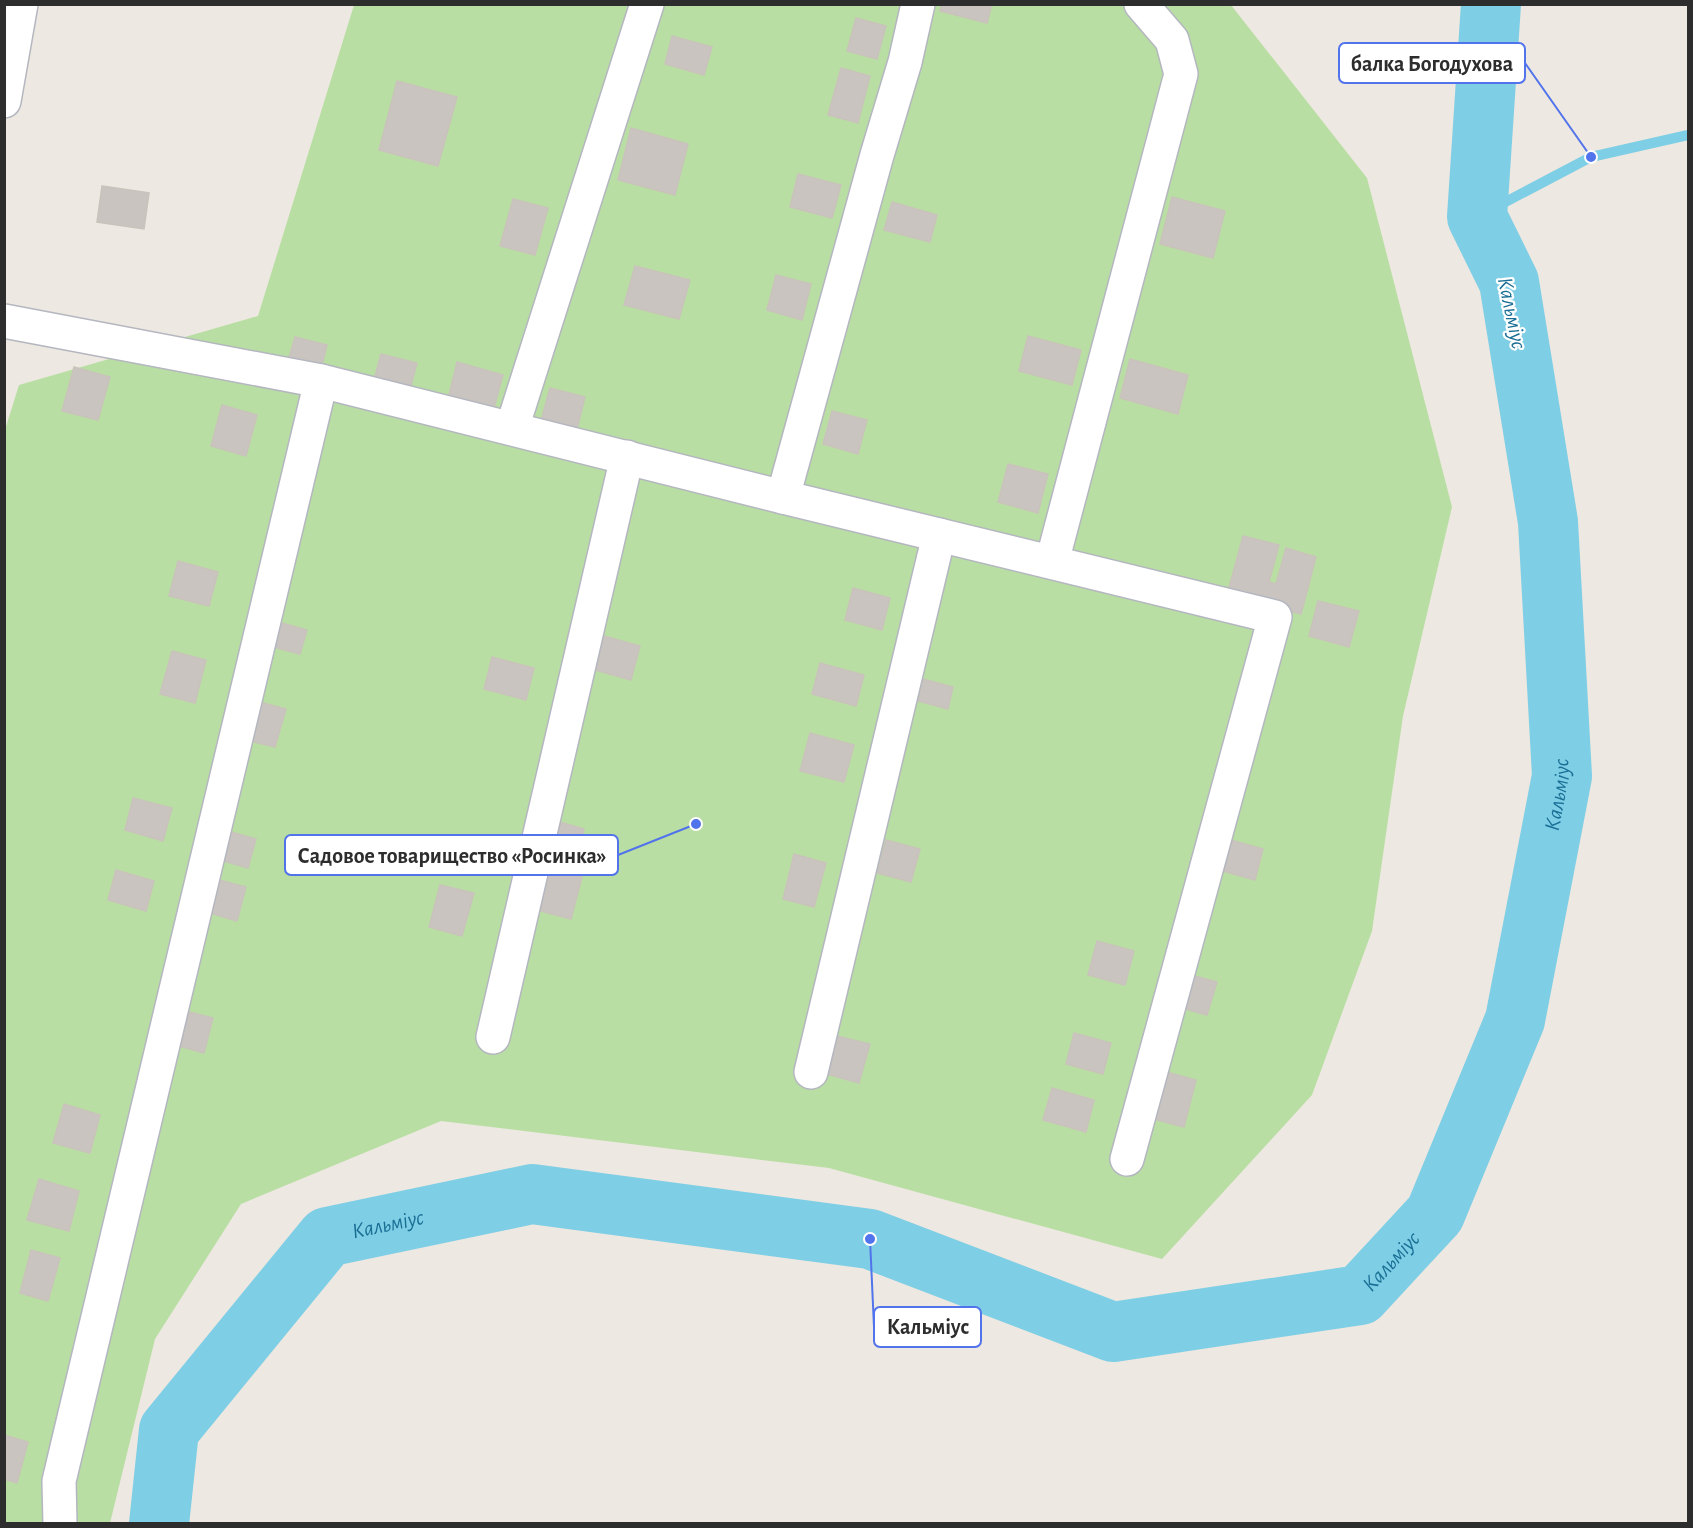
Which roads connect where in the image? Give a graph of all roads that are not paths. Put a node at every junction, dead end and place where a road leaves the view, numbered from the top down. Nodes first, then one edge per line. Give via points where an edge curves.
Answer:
1 (21, 4) edge
2 (647, 4) edge
3 (918, 4) edge
4 (1141, 4) edge
5 (4, 101) edge
6 (4, 321) edge
7 (321, 381) junction
8 (512, 428) junction
9 (627, 457) junction
10 (783, 497) junction
11 (939, 535) junction
12 (1052, 562) junction
13 (493, 1037) dead end
14 (811, 1072) dead end
15 (1127, 1159) dead end
16 (60, 1524) edge

1 - 5 street
2 - 8 street
3 - 10 street
4 - 12 street via 1172,40 1181,74
6 - 7 street
7 - 8 street
7 - 16 street via 59,1481
8 - 9 street
9 - 10 street
9 - 13 street
10 - 11 street
11 - 12 street
11 - 14 street
12 - 15 street via 1275,617

